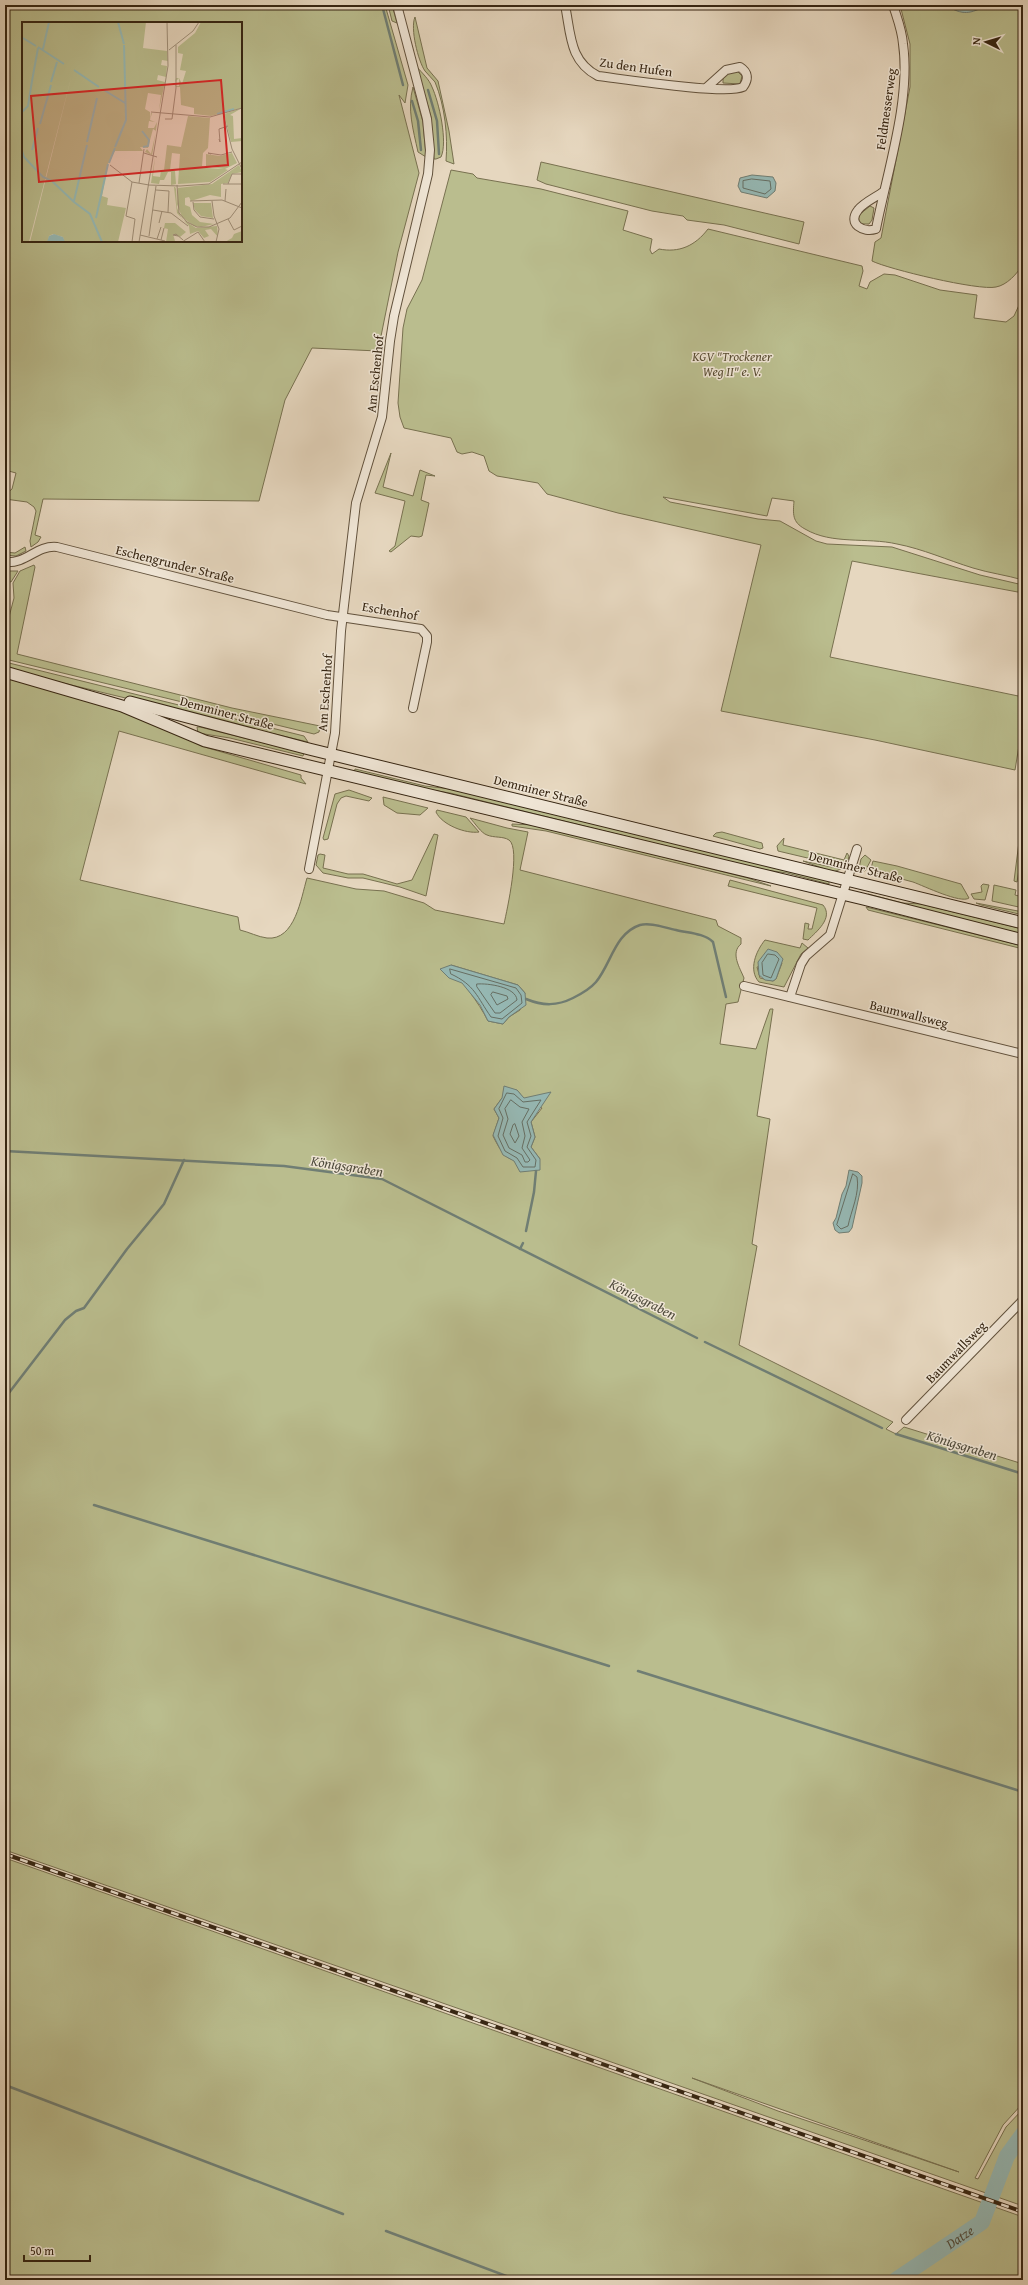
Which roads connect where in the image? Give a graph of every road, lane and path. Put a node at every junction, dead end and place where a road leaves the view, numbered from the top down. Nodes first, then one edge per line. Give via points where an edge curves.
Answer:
1 (397, 5) edge
2 (565, 5) edge
3 (893, 5) edge
4 (706, 88) junction
5 (883, 192) junction
6 (5, 562) edge
7 (343, 616) junction
8 (5, 672) edge
9 (53, 685) junction
10 (413, 708) dead end
11 (331, 754) junction
12 (328, 771) junction
13 (857, 849) dead end
14 (309, 869) dead end
15 (848, 879) junction
16 (843, 894) junction
17 (1023, 923) edge
18 (1023, 940) edge
19 (744, 986) dead end
20 (790, 997) junction
21 (1023, 1054) edge
22 (1023, 1300) edge
23 (906, 1420) dead end

1 - 7 street, Am Eschenhof via 427,119 430,162 394,316 382,417 356,503
2 - 4 street, Zu den Hufen via 573,47 578,60 586,70 598,76
3 - 5 street, Feldmesserweg via 903,44 904,80 898,124
4 - 4 street, Zu den Hufen via 738,89 746,83 747,73 740,67 730,67
5 - 5 street, Feldmesserweg via 858,210 855,223 859,229 868,231 876,228
6 - 7 street, Eschengrunder Straße via 18,562 45,547 57,547 327,615
7 - 10 street, Eschenhof via 418,628 426,633 427,642
7 - 11 street, Am Eschenhof via 336,726
8 - 9 main road, Demminer Straße
9 - 11 main road, Demminer Straße via 122,700
9 - 12 main road, Demminer Straße via 139,712 205,741
11 - 12 street, Am Eschenhof
11 - 15 main road, Demminer Straße
12 - 14 street
12 - 16 main road, Demminer Straße
13 - 15 street
15 - 16 street
15 - 17 main road, Demminer Straße
16 - 18 main road, Demminer Straße
16 - 20 street via 830,935 806,956
19 - 20 street, Baumwallsweg
20 - 21 street, Baumwallsweg
22 - 23 street, Baumwallsweg

